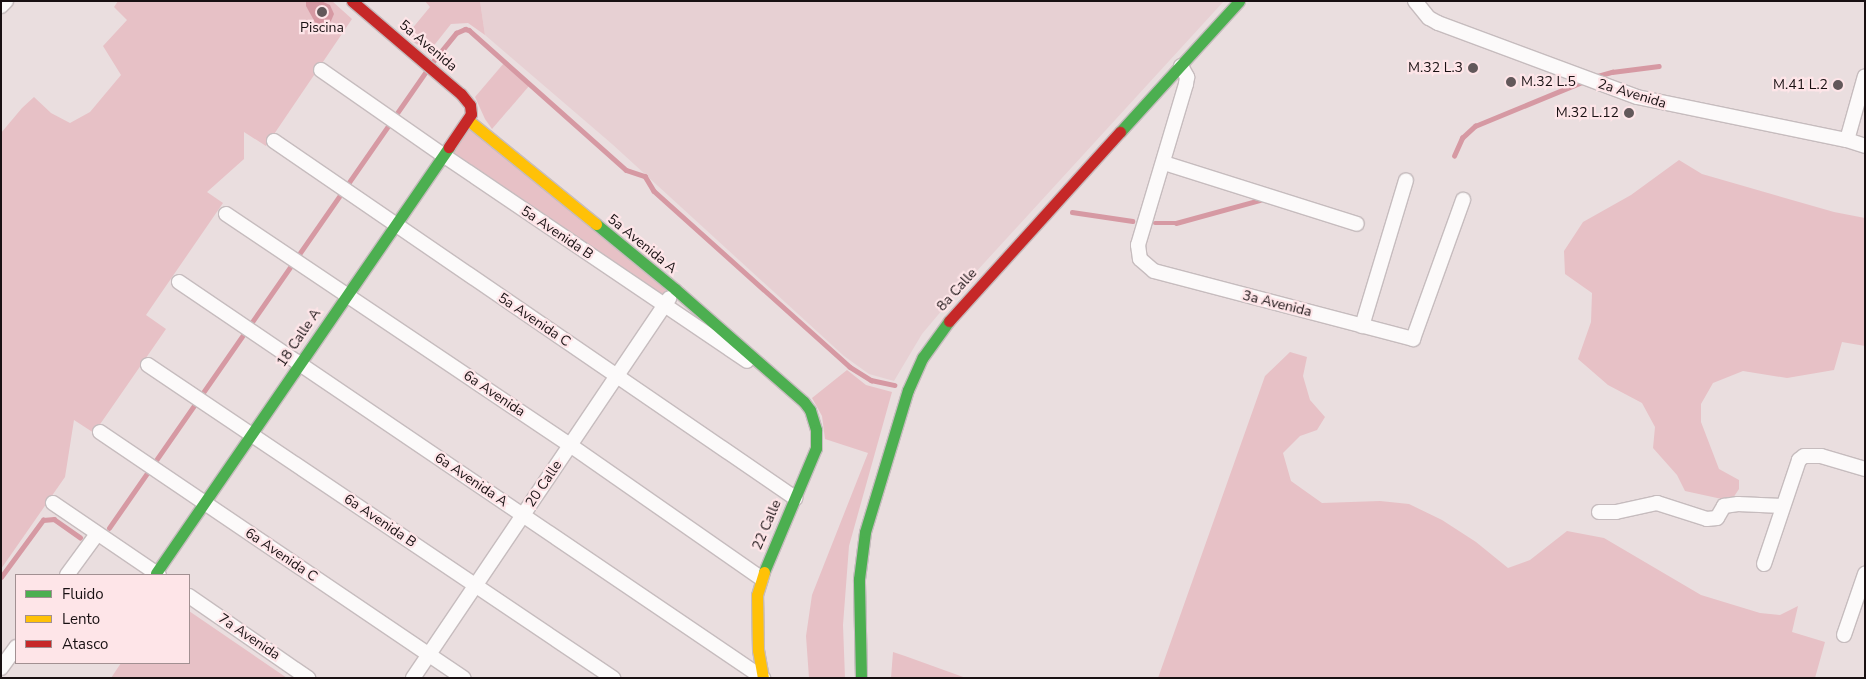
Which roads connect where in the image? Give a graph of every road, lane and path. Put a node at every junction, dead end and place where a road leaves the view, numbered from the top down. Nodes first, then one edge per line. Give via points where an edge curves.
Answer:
1 (6, 1) edge
2 (352, 1) edge
3 (1239, 1) edge
4 (1415, 1) edge
5 (1, 6) edge
6 (1181, 66) junction
7 (321, 70) dead end
8 (1865, 76) edge
9 (468, 120) junction
10 (1847, 140) junction
11 (274, 141) dead end
12 (1865, 146) edge
13 (442, 155) junction
14 (1164, 163) junction
15 (1406, 180) dead end
16 (1463, 200) dead end
17 (226, 214) dead end
18 (1357, 224) dead end
19 (394, 226) junction
20 (179, 282) dead end
21 (675, 290) junction
22 (346, 295) junction
23 (664, 305) junction
24 (1362, 326) junction
25 (148, 364) dead end
26 (299, 364) junction
27 (616, 376) junction
28 (795, 394) junction
29 (100, 432) dead end
30 (251, 434) junction
31 (570, 445) junction
32 (1865, 470) edge
33 (795, 498) junction
34 (203, 502) junction
35 (53, 503) dead end
36 (1782, 506) junction
37 (1599, 512) dead end
38 (523, 515) junction
39 (97, 534) junction
40 (1764, 564) dead end
41 (68, 574) edge
42 (157, 574) edge
43 (1865, 574) edge
44 (760, 578) junction
45 (475, 586) junction
46 (190, 597) edge
47 (1844, 635) dead end
48 (15, 648) edge
49 (758, 650) junction
50 (428, 654) junction
51 (1, 668) edge
52 (743, 672) edge
53 (1, 673) edge
54 (8, 678) edge
55 (308, 678) edge
56 (413, 678) edge
57 (463, 678) edge
58 (613, 678) edge
59 (763, 678) edge
60 (861, 678) edge

1 - 5 street
2 - 9 street, 5a Avenida via 468,102 471,112
3 - 6 street, 8a Calle
4 - 10 street, 2a Avenida via 1429,18 1438,23 1637,97
6 - 14 street via 1187,78 1186,84
6 - 60 street, 8a Calle via 950,319 923,357 908,390 865,532 859,579
7 - 13 street, 5a Avenida B
8 - 10 street
9 - 13 street, 18 Calle A
9 - 21 street, 5a Avenida A
10 - 12 street, 2a Avenida
11 - 19 street, 5a Avenida C
13 - 19 street, 18 Calle A
13 - 23 street, 5a Avenida B
14 - 18 street
14 - 24 street, 3a Avenida via 1139,238 1138,255 1142,263 1166,275
15 - 24 street
16 - 24 street, 3a Avenida via 1413,339
17 - 22 street, 6a Avenida
19 - 22 street, 18 Calle A
19 - 27 street, 5a Avenida C
20 - 26 street, 6a Avenida A
21 - 23 street, 20 Calle
21 - 28 street, 5a Avenida A
22 - 26 street, 18 Calle A
22 - 31 street, 6a Avenida
23 - 27 street, 20 Calle
23 - 28 street, 5a Avenida B
25 - 30 street, 6a Avenida B
26 - 30 street, 18 Calle A
26 - 38 street, 6a Avenida A
27 - 31 street, 20 Calle
27 - 33 street, 5a Avenida C
28 - 33 street, 22 Calle via 810,410 817,438
29 - 34 street, 6a Avenida C
30 - 34 street, 18 Calle A
30 - 45 street, 6a Avenida B
31 - 38 street, 20 Calle
31 - 44 street, 6a Avenida
32 - 36 street via 1822,456 1804,456 1795,469
33 - 44 street, 22 Calle
34 - 42 street, 18 Calle A
34 - 50 street, 6a Avenida C
35 - 39 street
36 - 37 street via 1724,506 1717,518 1707,519 1657,504
36 - 40 street
38 - 45 street, 20 Calle
38 - 52 street, 6a Avenida A
39 - 41 street
39 - 42 street
43 - 47 street
44 - 49 street, 22 Calle via 756,608
45 - 50 street, 20 Calle
45 - 58 street, 6a Avenida B
46 - 55 street, 7a Avenida
48 - 51 street
49 - 52 street
49 - 59 street, 22 Calle
50 - 56 street, 20 Calle
50 - 57 street, 6a Avenida C
52 - 59 street, 6a Avenida A
53 - 54 street

